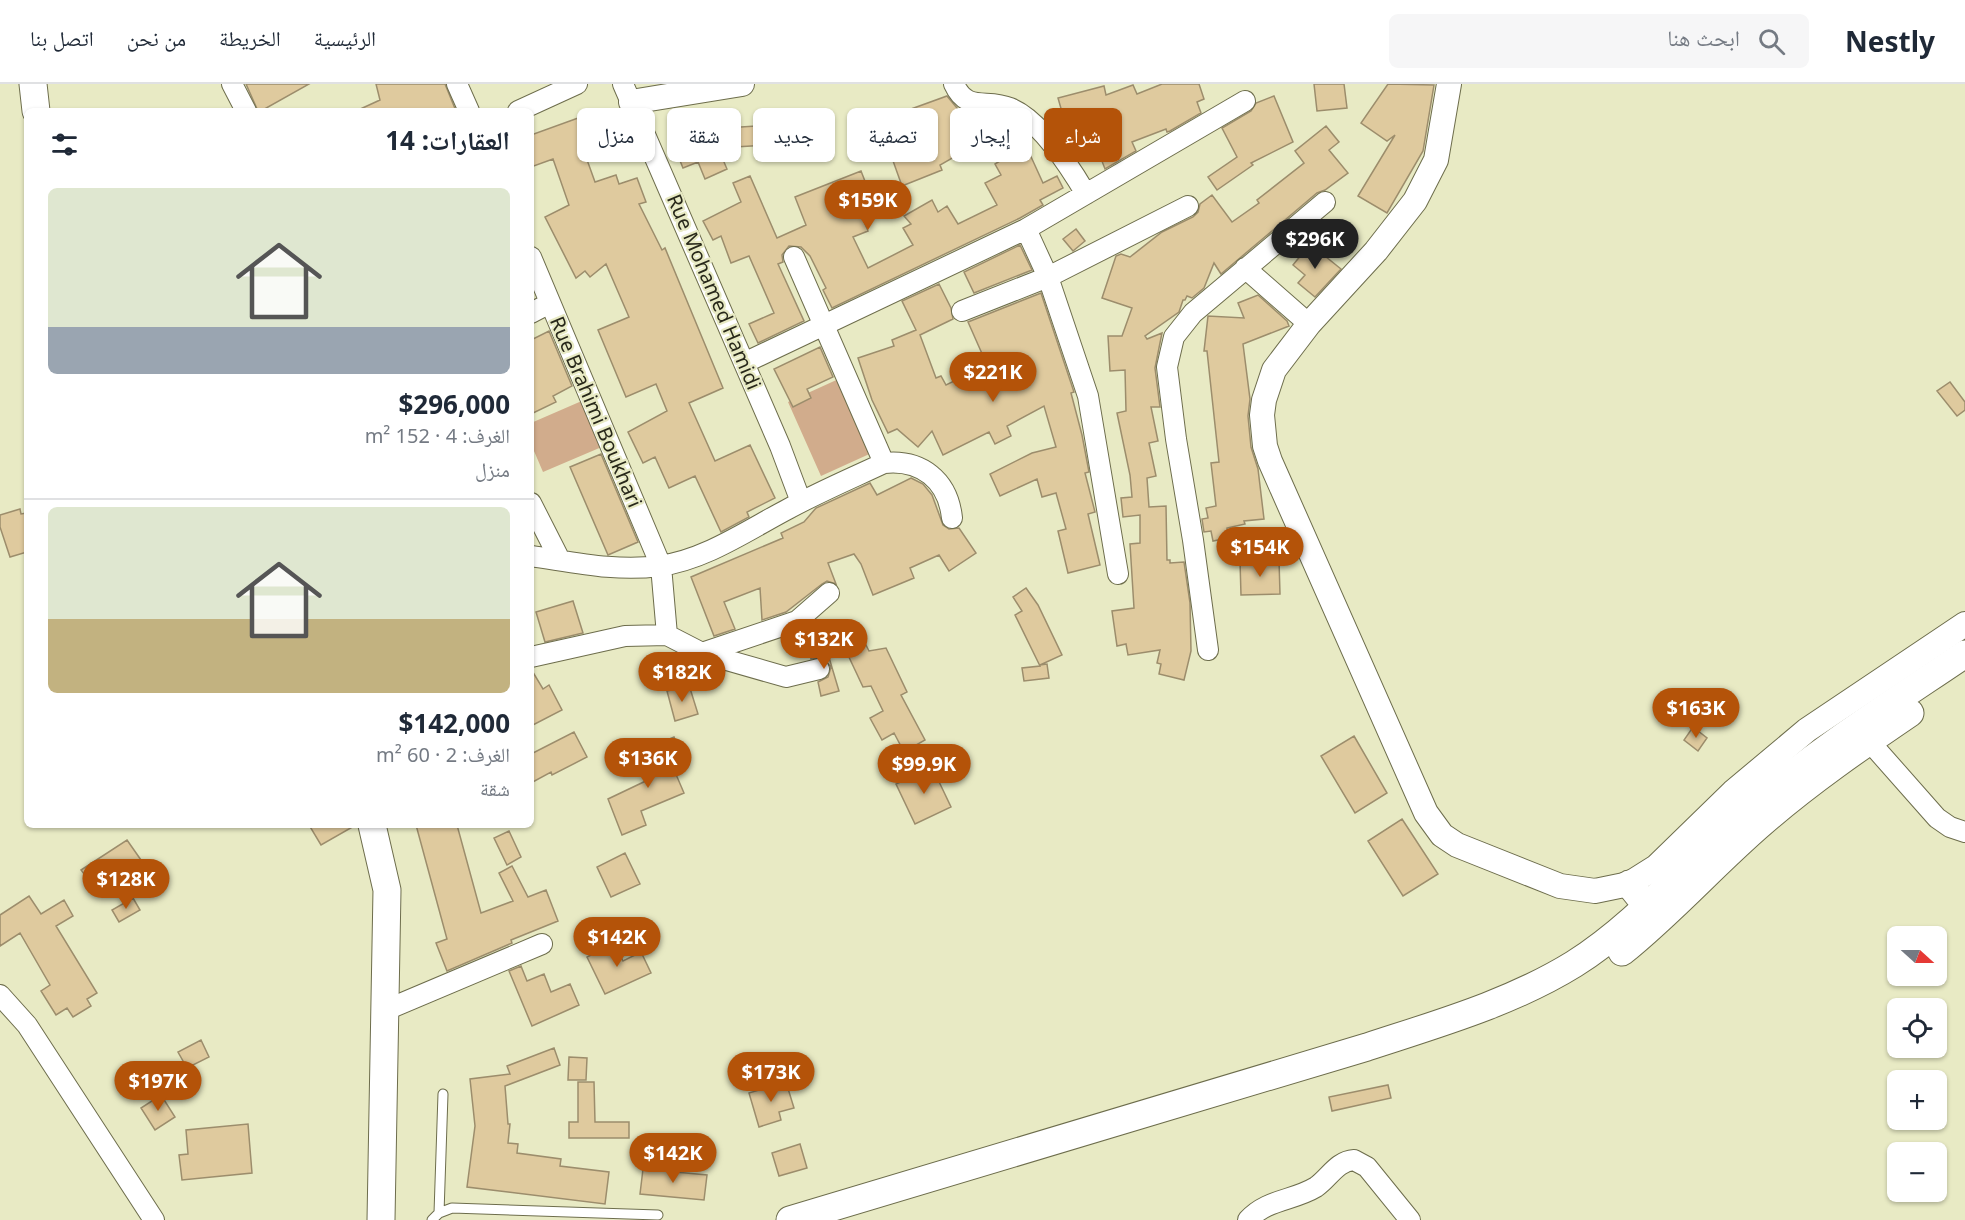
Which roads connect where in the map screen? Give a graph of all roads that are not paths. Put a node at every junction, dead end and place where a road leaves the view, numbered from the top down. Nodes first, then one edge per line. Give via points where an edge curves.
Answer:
1 (33, 84) edge
2 (232, 84) edge
3 (457, 84) edge
4 (577, 84) edge
5 (742, 84) edge
6 (954, 84) edge
7 (1449, 84) edge
8 (627, 93) edge
9 (1245, 102) dead end
10 (36, 108) edge
11 (244, 108) edge
12 (469, 108) edge
13 (525, 108) edge
14 (1086, 194) junction
15 (1325, 202) dead end
16 (1188, 206) dead end
17 (1026, 229) junction
18 (794, 257) dead end
19 (534, 264) edge
20 (1245, 268) junction
21 (1048, 277) junction
22 (550, 303) junction
23 (534, 311) edge
24 (962, 311) dead end
25 (824, 324) junction
26 (1309, 324) junction
27 (744, 363) junction
28 (884, 463) junction
29 (801, 502) junction
30 (534, 509) edge
31 (952, 518) dead end
32 (534, 556) edge
33 (560, 560) junction
34 (661, 566) junction
35 (1118, 574) dead end
36 (829, 593) dead end
37 (1965, 624) edge
38 (667, 635) junction
39 (1208, 650) dead end
40 (702, 653) junction
41 (1965, 654) edge
42 (534, 656) edge
43 (819, 669) dead end
44 (1965, 675) edge
45 (1869, 741) junction
46 (373, 828) edge
47 (1965, 832) edge
48 (1629, 884) junction
49 (1653, 914) junction
50 (542, 944) dead end
51 (0, 995) edge
52 (386, 1010) junction
53 (443, 1095) dead end
54 (658, 1215) dead end
55 (435, 1216) edge
56 (154, 1220) edge
57 (381, 1220) edge
58 (790, 1220) edge
59 (852, 1220) edge
60 (1248, 1220) edge
61 (1410, 1220) edge

1 - 10 main road
2 - 11 street
3 - 12 street
4 - 13 street
5 - 8 street
6 - 14 street via 968,102 1004,106 1021,113 1062,155
7 - 26 street via 1436,160 1415,201 1376,251
8 - 27 street, Rue Mohamed Hamidi
9 - 14 street
14 - 17 street
15 - 20 street
16 - 21 street
17 - 21 street
17 - 25 street
18 - 25 street
19 - 22 street, Rue Brahimi Boukhari
20 - 26 street
20 - 39 street via 1182,324 1174,337 1167,366
21 - 24 street
21 - 35 street via 1088,396
22 - 23 street
22 - 34 street, Rue Brahimi Boukhari
25 - 27 street
25 - 28 street
26 - 48 street via 1268,384 1262,415 1265,446 1430,821 1457,845 1560,886 1595,891
27 - 29 street, Rue Mohamed Hamidi
28 - 29 street
28 - 31 street via 906,463 935,478 948,496
29 - 34 street via 701,554
30 - 33 street
32 - 33 street
33 - 34 street via 621,568
34 - 38 street, Rue Brahimi Boukhari
36 - 40 street via 797,621
37 - 48 street via 1807,730 1733,792 1656,867
38 - 40 street
38 - 42 street via 625,636
40 - 43 street via 786,677
41 - 49 main road via 1784,780 1714,840
44 - 45 main road
45 - 47 street via 1937,818
45 - 49 main road via 1762,822
46 - 52 main road via 387,890
48 - 49 main road
49 - 58 main road via 1555,975 1455,1018
49 - 59 main road via 1617,955 1548,996 1443,1038 1356,1068
50 - 52 street
51 - 56 street via 27,1025
52 - 57 main road
53 - 55 lane
54 - 55 lane via 457,1208
60 - 61 street via 1268,1204 1315,1188 1341,1164 1354,1160 1367,1167

